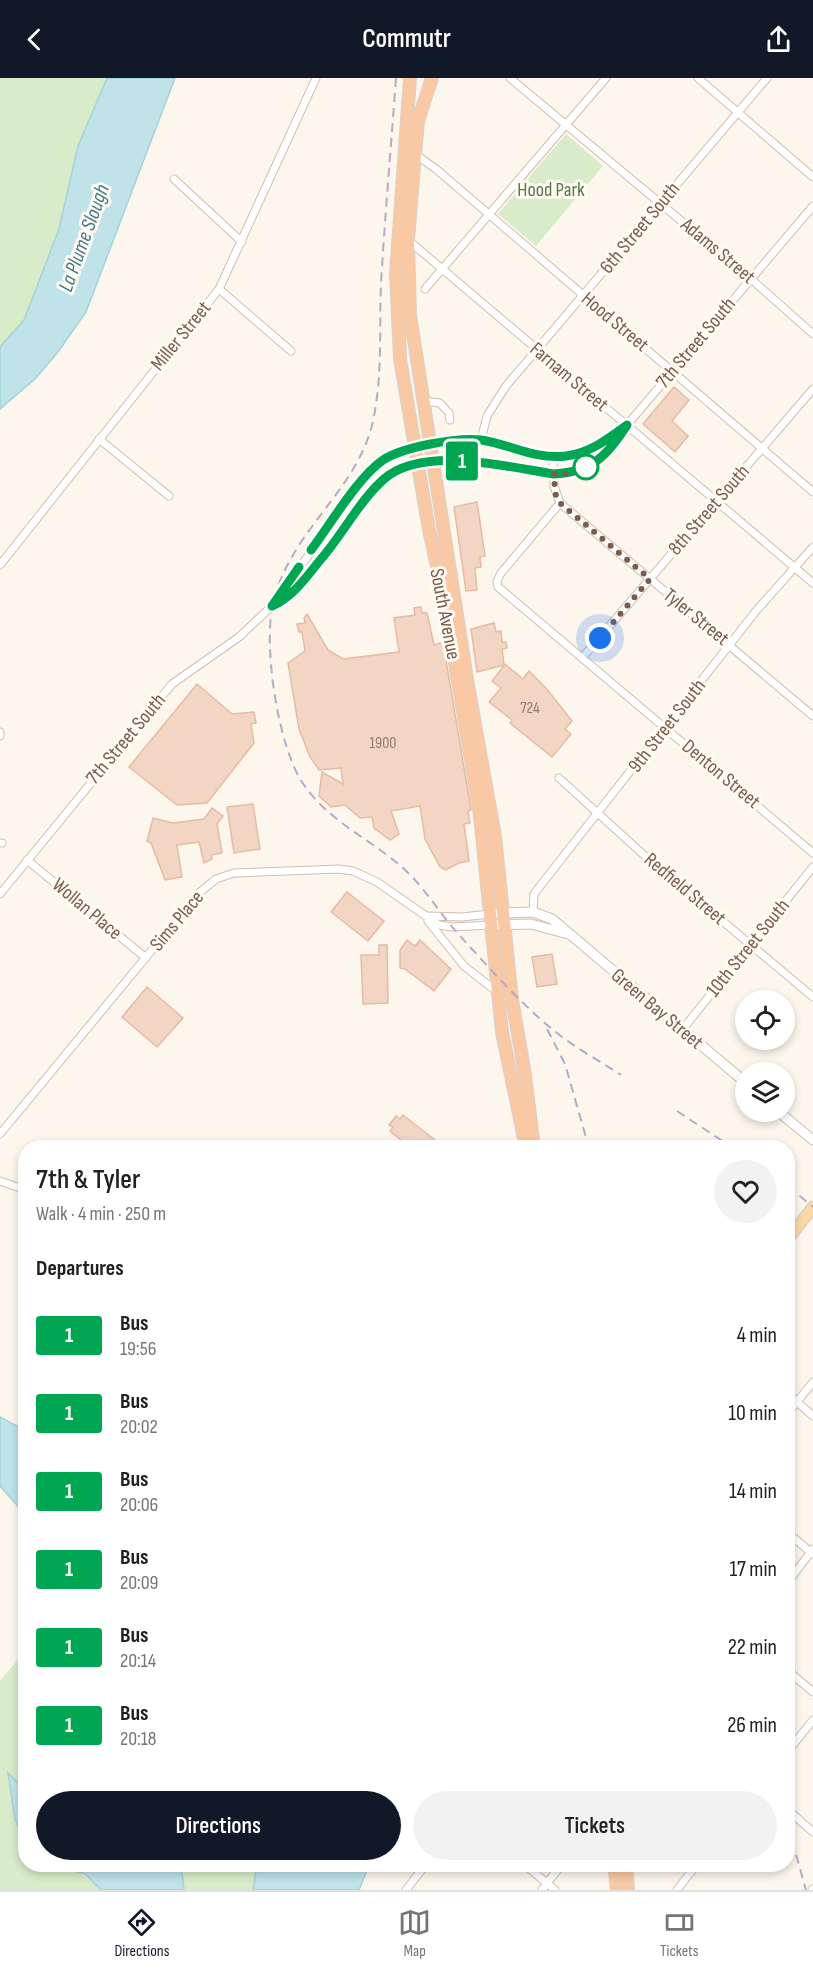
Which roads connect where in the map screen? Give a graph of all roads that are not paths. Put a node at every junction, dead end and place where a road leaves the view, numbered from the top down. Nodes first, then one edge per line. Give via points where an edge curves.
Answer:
1 (316, 78) edge
2 (410, 78) edge
3 (432, 78) edge
4 (510, 78) edge
5 (606, 78) edge
6 (698, 78) edge
7 (767, 78) edge
8 (739, 111) junction
9 (566, 125) junction
10 (415, 154) junction
11 (813, 177) edge
12 (174, 179) dead end
13 (660, 204) junction
14 (813, 206) edge
15 (488, 214) junction
16 (408, 240) junction
17 (242, 242) junction
18 (442, 268) junction
19 (751, 279) junction
20 (219, 289) junction
21 (425, 289) dead end
22 (583, 295) junction
23 (813, 334) edge
24 (537, 350) junction
25 (291, 351) dead end
26 (672, 371) junction
27 (813, 389) edge
28 (423, 401) junction
29 (450, 420) dead end
30 (627, 425) junction
31 (99, 439) junction
32 (481, 440) junction
33 (430, 446) junction
34 (415, 449) junction
35 (762, 449) junction
36 (553, 457) junction
37 (433, 463) junction
38 (418, 464) junction
39 (554, 474) junction
40 (813, 492) edge
41 (169, 496) dead end
42 (716, 501) junction
43 (560, 503) junction
44 (813, 547) edge
45 (0, 565) edge
46 (794, 567) junction
47 (650, 579) junction
48 (813, 583) edge
49 (272, 606) junction
50 (730, 645) junction
51 (582, 658) junction
52 (813, 716) edge
53 (665, 727) junction
54 (559, 778) dead end
55 (597, 814) junction
56 (813, 853) edge
57 (27, 860) junction
58 (813, 867) edge
59 (0, 894) edge
60 (533, 912) junction
61 (423, 915) junction
62 (504, 918) junction
63 (491, 920) junction
64 (569, 934) junction
65 (751, 945) junction
66 (146, 958) junction
67 (496, 991) junction
68 (813, 997) edge
69 (682, 1030) junction
70 (735, 1074) edge
71 (791, 1122) edge
72 (0, 1134) edge
73 (524, 1140) edge
74 (533, 1140) edge
75 (813, 1140) edge
76 (0, 1181) edge
77 (18, 1187) edge
78 (813, 1207) edge
79 (795, 1230) edge
80 (813, 1382) edge
81 (797, 1402) junction
82 (795, 1404) edge
83 (813, 1416) edge
84 (795, 1539) edge
85 (812, 1552) edge
86 (795, 1573) edge
87 (795, 1677) edge
88 (813, 1692) edge
89 (813, 1720) edge
90 (795, 1742) edge
91 (795, 1816) edge
92 (813, 1832) edge
93 (420, 1872) edge
94 (531, 1872) edge
95 (556, 1872) edge
96 (615, 1872) edge
97 (627, 1872) edge
98 (691, 1872) edge
99 (544, 1887) edge
100 (406, 1890) edge
101 (555, 1890) edge
102 (617, 1890) edge
103 (628, 1890) edge
104 (677, 1890) edge

1 - 17 street, Miller Street
2 - 34 highway, South Avenue via 396,273 400,359
3 - 10 highway, South Avenue via 418,121
4 - 9 street, Adams Street
5 - 9 street
6 - 8 street
7 - 8 street, 6th Street South
8 - 11 street
8 - 13 street, 6th Street South
9 - 13 street, Adams Street
9 - 15 street
10 - 15 street, Hood Street
10 - 16 highway, South Avenue
12 - 17 street
13 - 19 street, Adams Street
13 - 22 street, 6th Street South
14 - 19 street, 7th Street South
15 - 18 street
15 - 22 street, Hood Street
16 - 18 street, Farnam Street
16 - 28 highway, South Avenue via 410,315
17 - 20 street, Miller Street
18 - 21 street
18 - 24 street, Farnam Street
19 - 23 street, Adams Street
19 - 26 street, 7th Street South
20 - 25 street
20 - 31 street, Miller Street
22 - 24 street, 6th Street South
22 - 26 street, Hood Street
24 - 30 street, Farnam Street
24 - 32 street, 6th Street South via 494,402
26 - 30 street, 7th Street South
26 - 35 street, Hood Street
27 - 35 street, 8th Street South
28 - 29 street via 440,403
28 - 33 highway, South Avenue
30 - 36 street, 7th Street South via 591,450
30 - 39 street, 7th Street South via 599,461
30 - 42 street, Farnam Street
31 - 41 street
31 - 45 street, Miller Street
32 - 33 street, 7th Street South
32 - 36 street, 7th Street South
33 - 34 street, 7th Street South
33 - 37 highway, South Avenue
34 - 38 highway, South Avenue
34 - 49 street, 7th Street South via 398,453 371,470
35 - 40 street, Hood Street
35 - 42 street, 8th Street South
36 - 39 street
37 - 38 street, 7th Street South
37 - 39 street, 7th Street South via 498,463
37 - 62 highway, South Avenue via 495,836
38 - 49 street, 7th Street South via 402,468 381,481 304,579 284,601
38 - 63 highway, South Avenue via 480,816
39 - 43 street
42 - 46 street, Farnam Street
42 - 47 street, 8th Street South
43 - 47 street, Tyler Street
43 - 51 street, Denton Street via 498,577 497,584
44 - 46 street, 9th Street South
46 - 48 street, Farnam Street
46 - 50 street, 9th Street South
47 - 50 street, Tyler Street
47 - 51 street, 8th Street South
49 - 57 street, 7th Street South via 238,637 172,684
50 - 52 street, Tyler Street
50 - 53 street, 9th Street South
51 - 53 street, Denton Street
53 - 55 street, 9th Street South
53 - 56 street, Denton Street
54 - 55 street, Redfield Street
55 - 60 street, 9th Street South via 534,894
55 - 65 street, Redfield Street
57 - 59 street, 7th Street South
57 - 66 street, Wollan Place
58 - 65 street, 10th Street South
60 - 62 street, Green Bay Street
60 - 64 street, Green Bay Street via 546,916
61 - 63 street
61 - 63 street, Sims Place via 439,925 452,927
61 - 66 street, Sims Place via 377,882 353,871 339,868 228,873 207,886
61 - 67 street, Sims Place via 464,966
62 - 63 street, Green Bay Street
62 - 64 street, Green Bay Street
62 - 74 highway, South Avenue
63 - 67 highway, South Avenue
64 - 69 street, Green Bay Street
65 - 68 street, Redfield Street
65 - 69 street, 10th Street South
66 - 72 street, Sims Place
67 - 73 highway, South Avenue
69 - 70 street, Green Bay Street
71 - 75 street
76 - 77 street
78 - 79 main road
80 - 81 street
81 - 82 street
81 - 83 street
84 - 85 street
85 - 86 street
87 - 88 street
89 - 90 street
91 - 92 street
93 - 100 street
94 - 99 street
95 - 99 street
96 - 102 highway
97 - 103 highway
98 - 104 street
99 - 101 street

